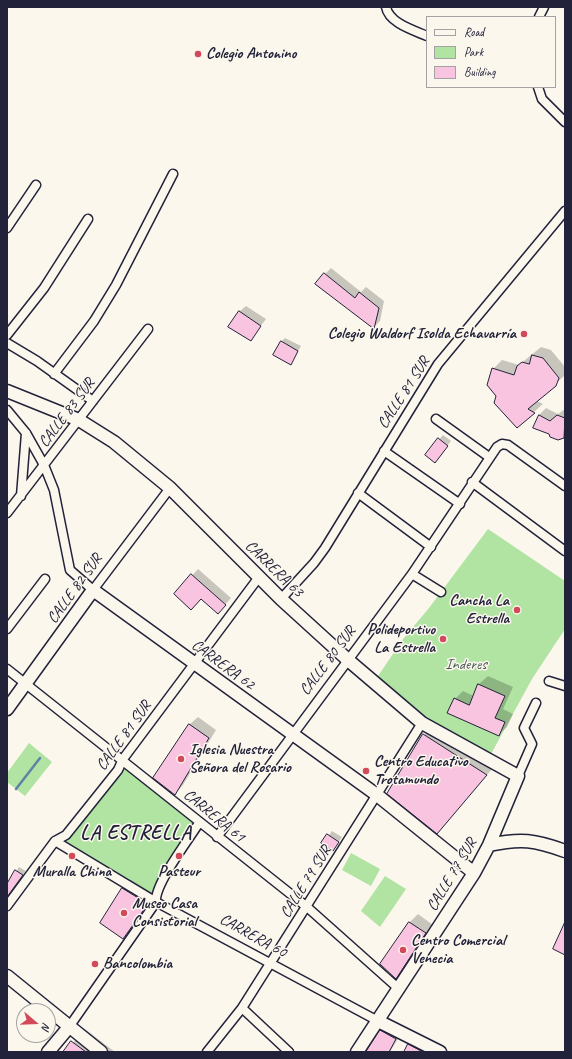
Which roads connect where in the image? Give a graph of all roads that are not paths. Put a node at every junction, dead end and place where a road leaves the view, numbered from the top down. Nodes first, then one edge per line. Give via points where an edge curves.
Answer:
1 (386, 7) edge
2 (544, 7) edge
3 (540, 16) edge
4 (426, 36) edge
5 (538, 88) edge
6 (565, 122) edge
7 (173, 174) dead end
8 (36, 185) dead end
9 (565, 211) edge
10 (88, 219) dead end
11 (7, 228) edge
12 (148, 330) dead end
13 (7, 335) edge
14 (7, 343) edge
15 (54, 374) junction
16 (7, 391) edge
17 (93, 401) junction
18 (7, 410) edge
19 (436, 419) dead end
20 (79, 420) junction
21 (26, 433) junction
22 (384, 451) junction
23 (489, 457) junction
24 (44, 465) junction
25 (472, 482) junction
26 (565, 486) edge
27 (170, 488) junction
28 (358, 493) junction
29 (21, 496) junction
30 (460, 504) junction
31 (7, 514) edge
32 (431, 546) junction
33 (565, 551) edge
34 (412, 574) junction
35 (259, 577) junction
36 (45, 579) dead end
37 (93, 590) junction
38 (441, 592) dead end
39 (280, 599) junction
40 (7, 629) edge
41 (348, 660) junction
42 (194, 664) junction
43 (7, 669) edge
44 (549, 681) dead end
45 (26, 684) junction
46 (565, 686) edge
47 (536, 703) dead end
48 (7, 709) edge
49 (422, 723) junction
50 (293, 735) junction
51 (123, 760) junction
52 (518, 776) junction
53 (377, 795) junction
54 (199, 823) junction
55 (217, 837) junction
56 (55, 841) junction
57 (489, 845) junction
58 (565, 851) edge
59 (474, 873) junction
60 (156, 902) junction
61 (7, 906) edge
62 (307, 907) junction
63 (271, 964) junction
64 (7, 976) edge
65 (399, 989) junction
66 (242, 1008) junction
67 (378, 1021) junction
68 (69, 1027) junction
69 (48, 1052) edge
70 (100, 1052) edge
71 (207, 1052) edge
72 (289, 1052) edge
73 (357, 1052) edge
74 (440, 1052) edge

1 - 4 street via 394,20
2 - 3 street
5 - 6 street via 542,99
7 - 15 street via 116,285 94,321
8 - 11 street
9 - 22 street, CALLE 81 SUR via 438,364
10 - 13 street via 44,288
12 - 17 street, CALLE 83 SUR
14 - 15 street
15 - 17 street
16 - 20 street, CARRERA 63
17 - 20 street, CALLE 83 SUR
18 - 21 street, CARRERA 62
19 - 23 street
20 - 24 street, CALLE 83 SUR
20 - 27 street, CARRERA 63 via 114,442
21 - 24 street, CARRERA 62
21 - 29 street
22 - 28 street, CALLE 81 SUR
22 - 30 street
23 - 25 street, CALLE 80 SUR
23 - 26 street, CALLE 80 SUR via 497,447 502,444 508,445
24 - 29 street, CALLE 83 SUR
24 - 37 street, CARRERA 62 via 54,490 70,570
25 - 30 street, CALLE 80 SUR
25 - 33 street
27 - 35 street, CARRERA 63
27 - 37 street, CALLE 82 SUR
28 - 32 street
28 - 39 street, CALLE 81 SUR via 317,558
29 - 31 street, CALLE 83 SUR
30 - 32 street, CALLE 80 SUR
32 - 34 street, CALLE 80 SUR
34 - 38 street
34 - 41 street, CALLE 80 SUR
35 - 39 street, CARRERA 63
35 - 42 street, CALLE 81 SUR
36 - 40 street
37 - 42 street, CARRERA 62
37 - 45 street, CALLE 82 SUR
39 - 41 street, CARRERA 63
41 - 49 street, CARRERA 63
41 - 50 street, CALLE 80 SUR
42 - 50 street, CARRERA 62
42 - 51 street, CALLE 81 SUR
43 - 45 street, CARRERA 61
44 - 46 street
45 - 48 street, CALLE 82 SUR
45 - 51 street, CARRERA 61
47 - 52 street, CALLE 77 SUR via 524,728 532,744
49 - 52 street, CARRERA 63
49 - 53 street, CALLE 79 SUR
50 - 53 street, CARRERA 62
50 - 55 street, CALLE 80 SUR
51 - 54 street, CARRERA 61
51 - 56 street, CALLE 81 SUR via 118,770 66,835
52 - 57 street, CALLE 77 SUR
53 - 59 street, CARRERA 62
53 - 62 street, CALLE 79 SUR
54 - 55 street, CARRERA 61
54 - 60 street via 157,890
55 - 62 street, CARRERA 61
56 - 60 street, CARRERA 60
56 - 61 street, CALLE 81 SUR
57 - 58 street via 513,840 541,842
57 - 59 street, CALLE 77 SUR
59 - 65 street, CALLE 77 SUR
60 - 63 street, CARRERA 60
60 - 68 street
62 - 63 street, CALLE 79 SUR
62 - 65 street, CARRERA 61
63 - 66 street, CALLE 79 SUR
63 - 67 street, CARRERA 60
64 - 68 street
65 - 67 street, CALLE 77 SUR
66 - 71 street, CALLE 79 SUR
66 - 72 street
67 - 73 street, CALLE 77 SUR
67 - 74 street, CARRERA 60
68 - 69 street
68 - 70 street

